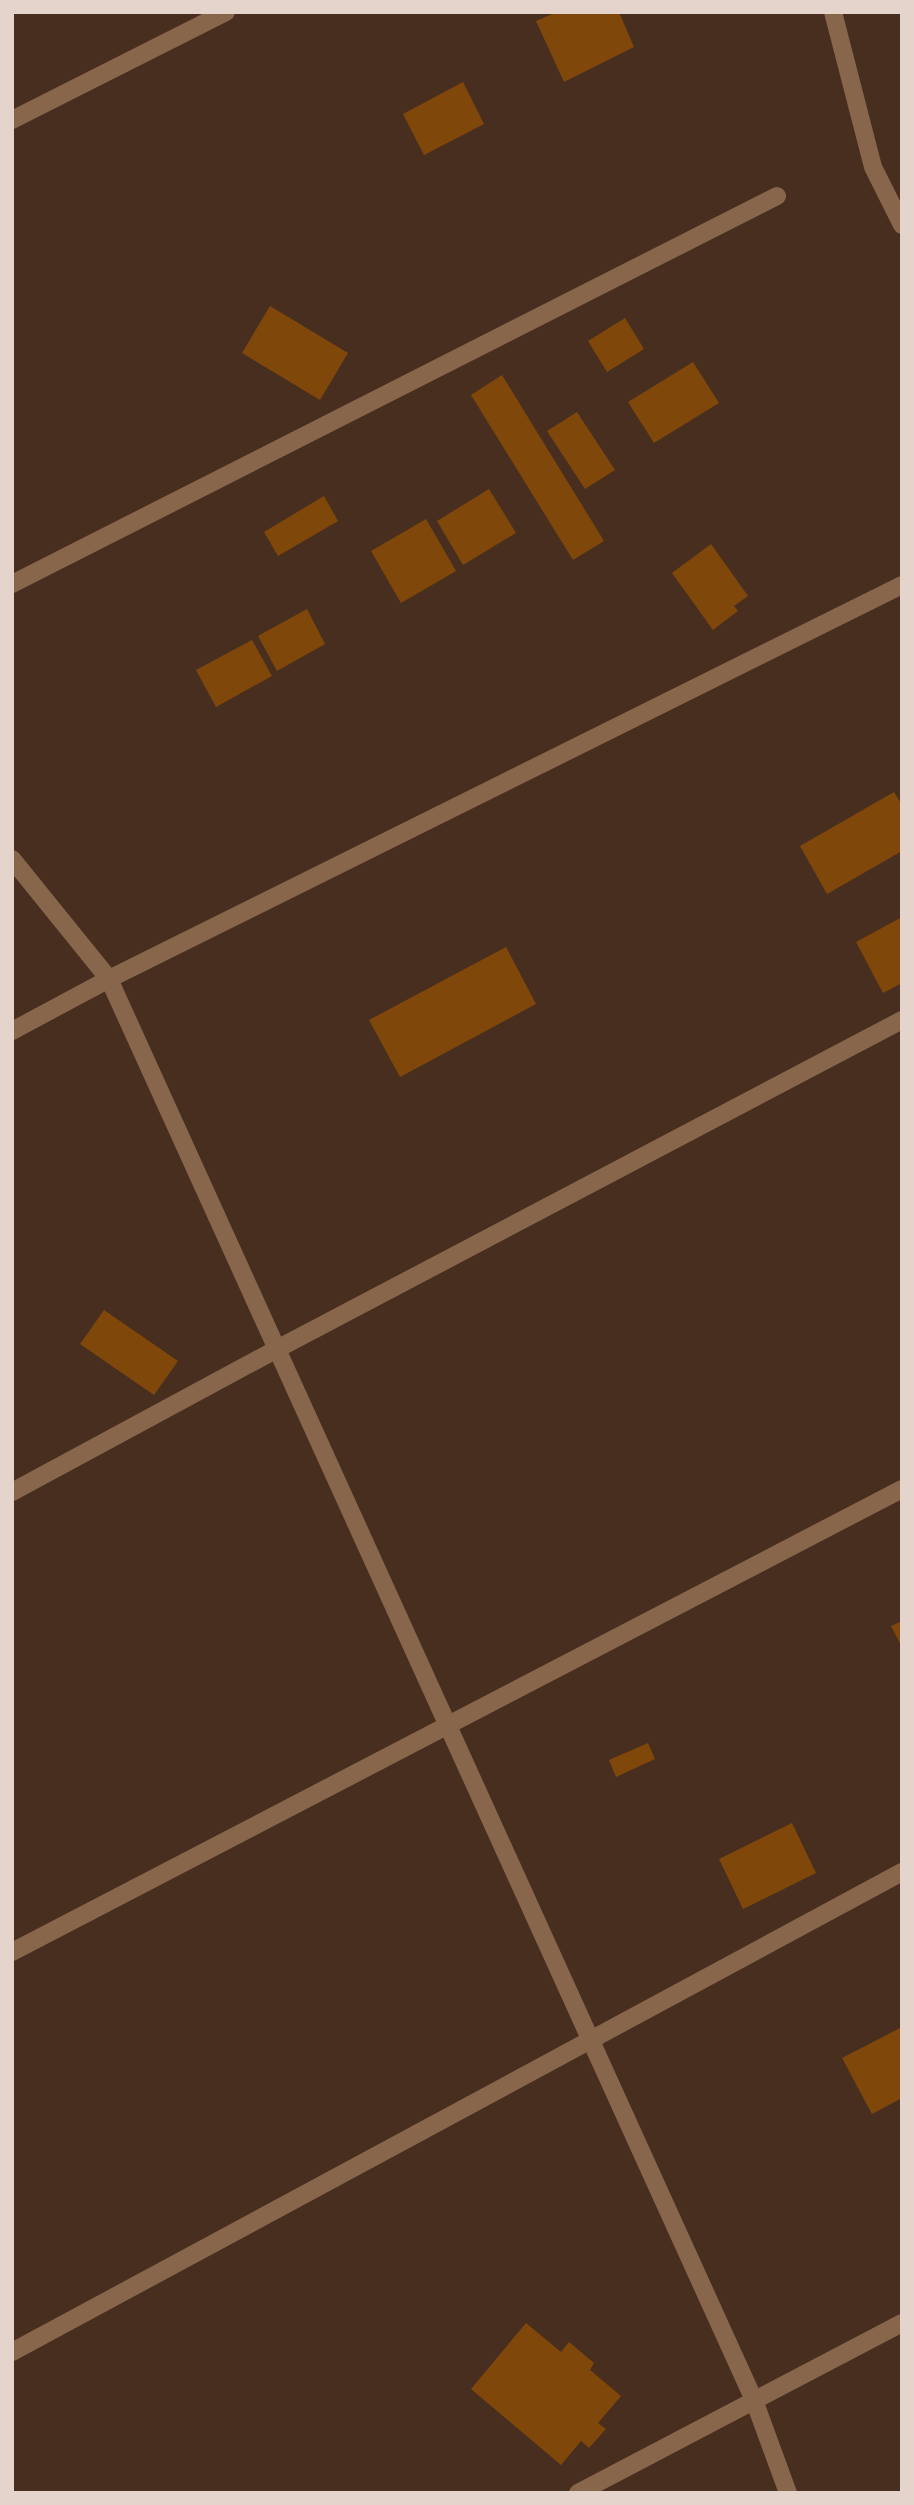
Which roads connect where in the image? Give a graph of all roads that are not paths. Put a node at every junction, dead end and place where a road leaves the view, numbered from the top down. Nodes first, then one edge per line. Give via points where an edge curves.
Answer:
1 (226, 12) edge
2 (833, 12) edge
3 (12, 120) edge
4 (777, 196) dead end
5 (902, 225) edge
6 (12, 584) edge
7 (902, 585) edge
8 (12, 859) edge
9 (109, 979) junction
10 (902, 1020) edge
11 (12, 1031) edge
12 (277, 1349) junction
13 (902, 1489) edge
14 (12, 1492) edge
15 (447, 1724) junction
16 (902, 1872) edge
17 (12, 1952) edge
18 (590, 2039) junction
19 (902, 2323) edge
20 (12, 2352) edge
21 (754, 2400) junction
22 (578, 2493) edge
23 (788, 2493) edge

1 - 3 street
2 - 5 street via 873,167
4 - 6 street
7 - 9 street
8 - 9 street
9 - 11 street
9 - 12 street
10 - 12 street
12 - 14 street
12 - 15 street
13 - 15 street
15 - 17 street
15 - 18 street
16 - 18 street
18 - 20 street
18 - 21 street
19 - 21 street
21 - 22 street
21 - 23 street

